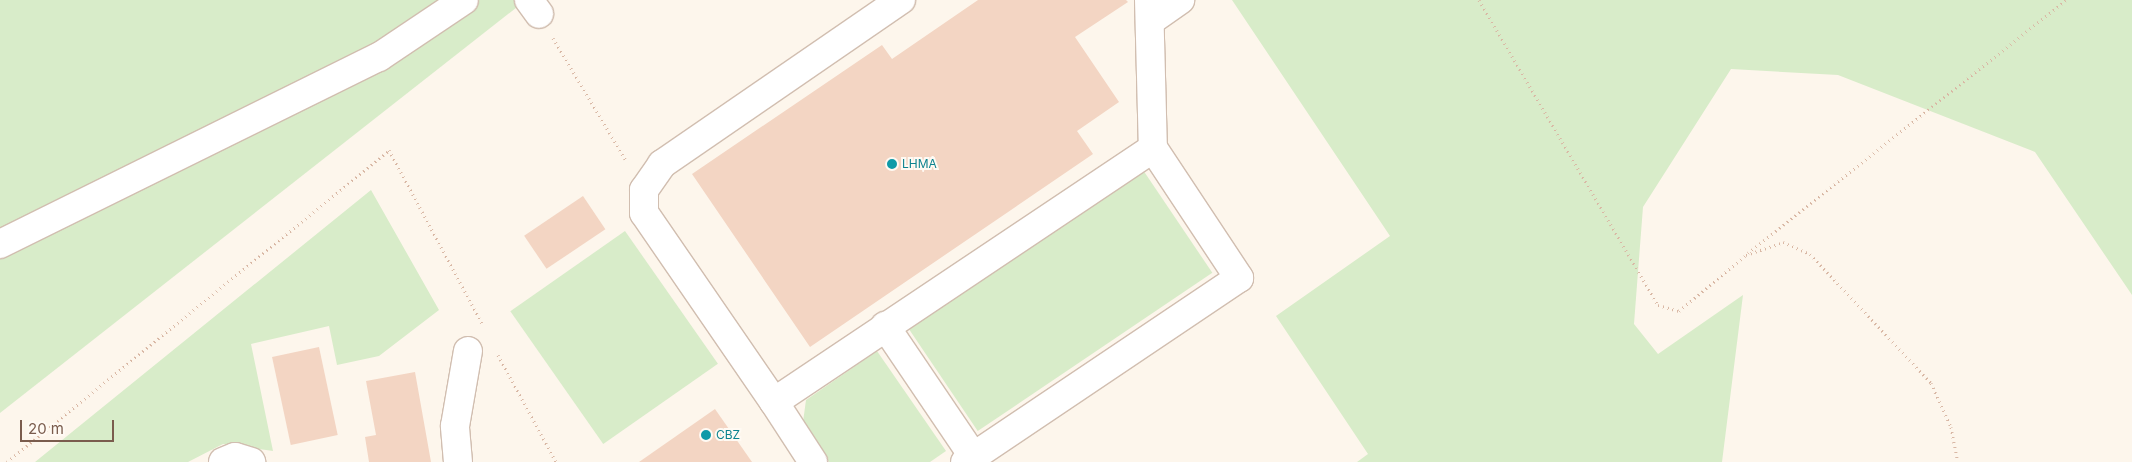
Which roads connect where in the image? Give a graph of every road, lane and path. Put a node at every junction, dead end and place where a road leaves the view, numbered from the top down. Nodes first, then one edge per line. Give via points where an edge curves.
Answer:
1 (464, 0) edge
2 (901, 0) edge
3 (1180, 0) edge
4 (1479, 0) edge
5 (2066, 0) edge
6 (534, 7) edge
7 (1150, 10) edge
8 (1153, 148) junction
9 (644, 190) junction
10 (0, 244) edge
11 (1746, 255) junction
12 (885, 326) junction
13 (477, 342) joint
14 (496, 350) dead end
15 (774, 402) junction
16 (969, 459) edge
17 (7, 462) edge
18 (223, 462) edge
19 (251, 462) edge
20 (458, 462) edge
21 (556, 462) edge
22 (813, 462) edge
23 (1958, 462) edge

1 - 10 lane via 379,57
2 - 9 lane via 662,164
3 - 7 lane
4 - 11 path via 1658,305 1679,311
5 - 11 path
6 - 9 path
7 - 8 lane
8 - 12 lane
8 - 16 lane via 1239,278
9 - 15 lane via 644,213
11 - 23 path via 1783,242 1810,254 1931,383 1951,427
12 - 15 lane
12 - 16 lane
13 - 17 path via 389,150
13 - 20 lane via 455,426
14 - 21 path
15 - 22 lane
18 - 19 lane via 235,457

